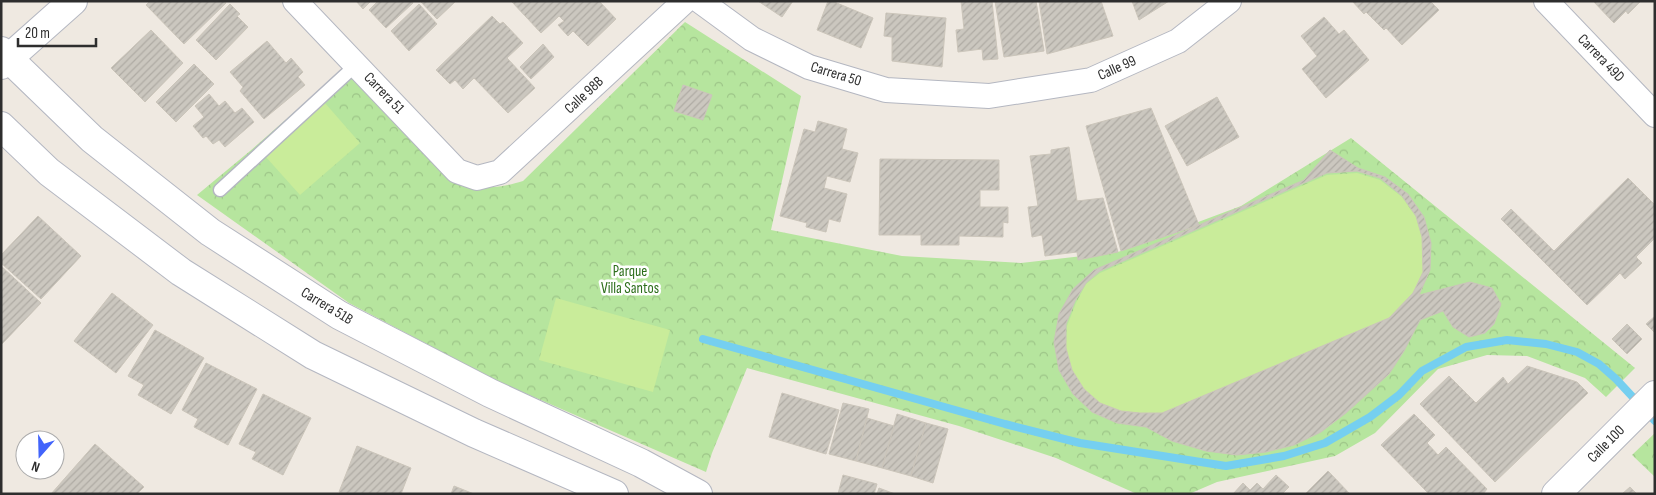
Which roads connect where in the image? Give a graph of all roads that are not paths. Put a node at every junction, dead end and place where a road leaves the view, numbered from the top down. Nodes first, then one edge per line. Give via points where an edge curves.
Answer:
1 (73, 1) edge
2 (295, 1) edge
3 (685, 1) edge
4 (700, 1) edge
5 (1229, 1) edge
6 (1546, 1) edge
7 (4, 58) edge
8 (356, 65) junction
9 (989, 96) joint
10 (1655, 114) edge
11 (1, 126) edge
12 (477, 178) joint
13 (220, 190) dead end
14 (1650, 399) edge
15 (614, 494) edge
16 (698, 494) edge
17 (1556, 494) edge

1 - 7 main road
2 - 8 street, Carrera 51
3 - 12 street, Calle 98B via 500,172
4 - 9 street, Carrera 50 via 752,39 809,67 886,90
5 - 9 street, Calle 99 via 1178,40 1090,80
6 - 10 street, Carrera 49D
7 - 16 main road, Carrera 51B via 92,139 210,232 340,316
8 - 12 street, Carrera 51 via 457,171
8 - 13 lane
11 - 15 main road via 49,172 181,272 313,356 474,433
14 - 17 main road, Calle 100

